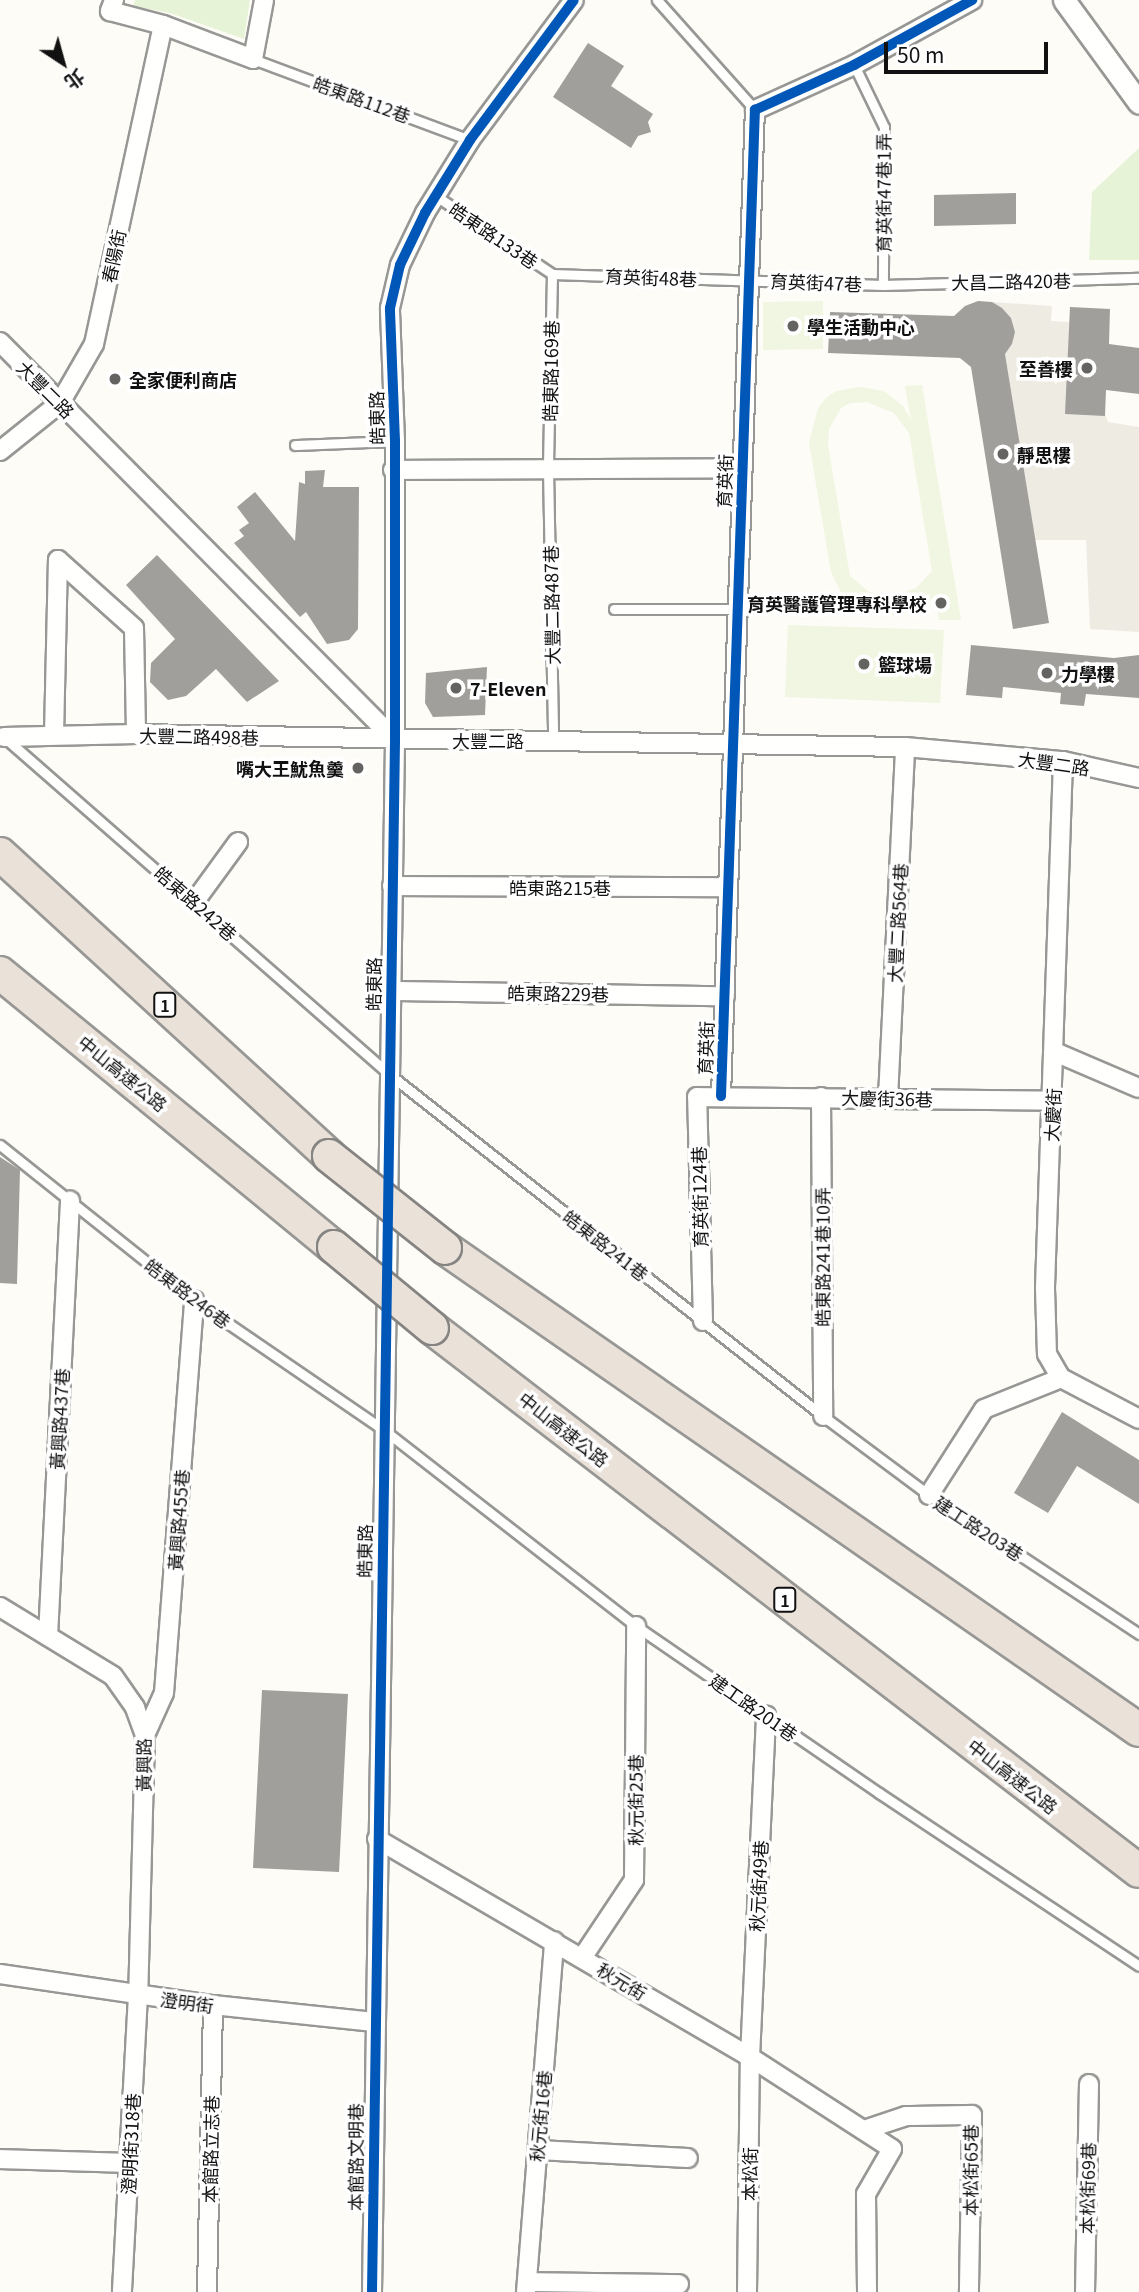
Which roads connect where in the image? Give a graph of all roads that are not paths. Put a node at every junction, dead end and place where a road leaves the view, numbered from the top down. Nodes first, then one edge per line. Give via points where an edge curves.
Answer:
1 (114, 0) edge
2 (264, 0) edge
3 (574, 0) edge
4 (657, 0) edge
5 (972, 0) edge
6 (1065, 0) edge
7 (163, 25) junction
8 (253, 59) junction
9 (854, 65) junction
10 (1139, 103) edge
11 (755, 110) junction
12 (470, 140) junction
13 (436, 196) junction
14 (552, 274) junction
15 (1139, 278) edge
16 (750, 280) junction
17 (883, 285) junction
18 (0, 342) edge
19 (60, 403) junction
20 (395, 441) junction
21 (295, 445) dead end
22 (0, 451) edge
23 (743, 468) junction
24 (548, 469) junction
25 (394, 470) junction
26 (614, 609) dead end
27 (737, 609) junction
28 (136, 734) junction
29 (54, 735) junction
30 (2, 736) edge
31 (395, 740) junction
32 (553, 741) junction
33 (731, 743) junction
34 (905, 747) junction
35 (1063, 761) junction
36 (1139, 778) edge
37 (238, 842) dead end
38 (0, 854) edge
39 (392, 886) junction
40 (728, 887) junction
41 (195, 901) junction
42 (0, 973) edge
43 (391, 991) junction
44 (725, 996) junction
45 (1055, 1052) junction
46 (389, 1074) junction
47 (1139, 1088) edge
48 (721, 1096) junction
49 (821, 1097) junction
50 (888, 1098) junction
51 (1053, 1101) junction
52 (0, 1146) edge
53 (70, 1201) junction
54 (194, 1300) junction
55 (703, 1321) junction
56 (1061, 1378) junction
57 (823, 1416) junction
58 (1139, 1419) edge
59 (384, 1430) junction
60 (929, 1495) junction
61 (0, 1607) edge
62 (636, 1626) junction
63 (1139, 1634) edge
64 (48, 1636) junction
65 (766, 1715) junction
66 (1139, 1730) edge
67 (145, 1735) junction
68 (377, 1839) junction
69 (1139, 1871) edge
70 (554, 1941) junction
71 (582, 1958) junction
72 (1139, 1966) edge
73 (0, 1975) edge
74 (138, 1995) junction
75 (213, 2006) junction
76 (374, 2022) junction
77 (750, 2057) junction
78 (1089, 2084) dead end
79 (864, 2130) junction
80 (538, 2150) junction
81 (688, 2158) dead end
82 (0, 2159) edge
83 (129, 2163) junction
84 (678, 2284) dead end
85 (527, 2287) edge
86 (122, 2292) edge
87 (207, 2292) edge
88 (372, 2292) edge
89 (747, 2292) edge
90 (867, 2292) edge
91 (969, 2292) edge
92 (1085, 2292) edge

1 - 7 street via 110,11
2 - 8 street
3 - 12 street, 皓東路
4 - 11 lane
5 - 9 street
6 - 10 street
7 - 8 street
7 - 19 street, 春陽街 via 94,344
8 - 12 lane, 皓東路112巷
9 - 11 street
9 - 17 lane, 育英街47巷1弄 via 884,127
11 - 16 street, 育英街
12 - 13 street, 皓東路
13 - 14 lane, 皓東路133巷
13 - 20 street, 皓東路 via 400,265 390,308
14 - 16 lane, 育英街48巷
14 - 24 lane, 皓東路169巷
15 - 17 lane, 大昌二路420巷
16 - 17 lane, 育英街47巷
16 - 23 street, 育英街
18 - 19 street, 大豐二路
19 - 22 street, 春陽街
19 - 31 street, 大豐二路
20 - 21 lane
20 - 25 street, 皓東路
23 - 24 street
23 - 27 street, 育英街
24 - 25 street
24 - 32 lane, 大豐二路487巷
25 - 31 street, 皓東路
26 - 27 lane
27 - 33 street, 育英街
28 - 29 street, 大豐二路498巷
28 - 29 street via 134,628 58,560
28 - 31 street, 大豐二路498巷
29 - 30 street, 大豐二路498巷
30 - 41 lane, 皓東路242巷
31 - 32 street, 大豐二路
31 - 39 street, 皓東路
32 - 33 street, 大豐二路
33 - 34 street, 大豐二路
33 - 40 street, 育英街
34 - 35 street, 大豐二路
34 - 50 street, 大豐二路564巷
35 - 36 street, 大豐二路
35 - 45 street, 大慶街
37 - 41 street
38 - 66 highway, 1, bridge via 329,1156 445,1248
39 - 40 street, 皓東路215巷
39 - 43 street, 皓東路
40 - 44 street, 育英街
41 - 46 lane, 皓東路242巷
42 - 69 highway, 中山高速公路 / 1, bridge via 432,1328
43 - 44 street, 皓東路229巷
43 - 46 street, 皓東路
44 - 48 street, 育英街
45 - 47 street
45 - 51 street, 大慶街
46 - 55 lane, 皓東路241巷
46 - 59 street, 皓東路
48 - 49 street, 大慶街36巷
48 - 55 street, 育英街124巷 via 697,1097
49 - 50 street, 大慶街36巷
49 - 57 street, 皓東路241巷10弄
50 - 51 street, 大慶街36巷
51 - 56 street, 大慶街 via 1045,1288 1047,1354
52 - 53 lane, 皓東路246巷
53 - 54 lane, 皓東路246巷
53 - 64 street, 黃興路437巷
54 - 59 lane, 皓東路246巷
54 - 67 street, 黃興路455巷 via 164,1693
55 - 57 lane, 皓東路241巷
56 - 58 street
56 - 60 street via 984,1409
57 - 60 lane, 建工路203巷
59 - 62 lane, 建工路201巷
59 - 68 street, 皓東路
60 - 63 lane, 建工路203巷
61 - 64 street, 黃興路
62 - 65 lane, 建工路201巷
62 - 71 street, 秋元街25巷 via 634,1880
64 - 67 street, 黃興路 via 113,1676 135,1708
65 - 72 lane, 建工路201巷
65 - 77 street, 秋元街49巷
67 - 74 street, 黃興路
68 - 70 street, 秋元街
68 - 76 street, 皓東路
70 - 71 street, 秋元街
70 - 80 street, 秋元街16巷
71 - 77 street, 秋元街
73 - 74 street, 澄明街
74 - 75 street, 澄明街
74 - 83 street, 澄明街318巷
75 - 76 street, 澄明街
75 - 87 street, 本館路立志巷
76 - 88 street, 本館路文明巷
77 - 79 street, 秋元街
77 - 89 street, 本松街
78 - 92 street, 本松街69巷
79 - 90 street, 秋元街 via 892,2149 866,2194
79 - 91 street, 本松街65巷 via 906,2116 972,2115
80 - 81 street
80 - 85 street, 秋元街16巷
82 - 83 street
83 - 86 street, 澄明街318巷
84 - 85 street

